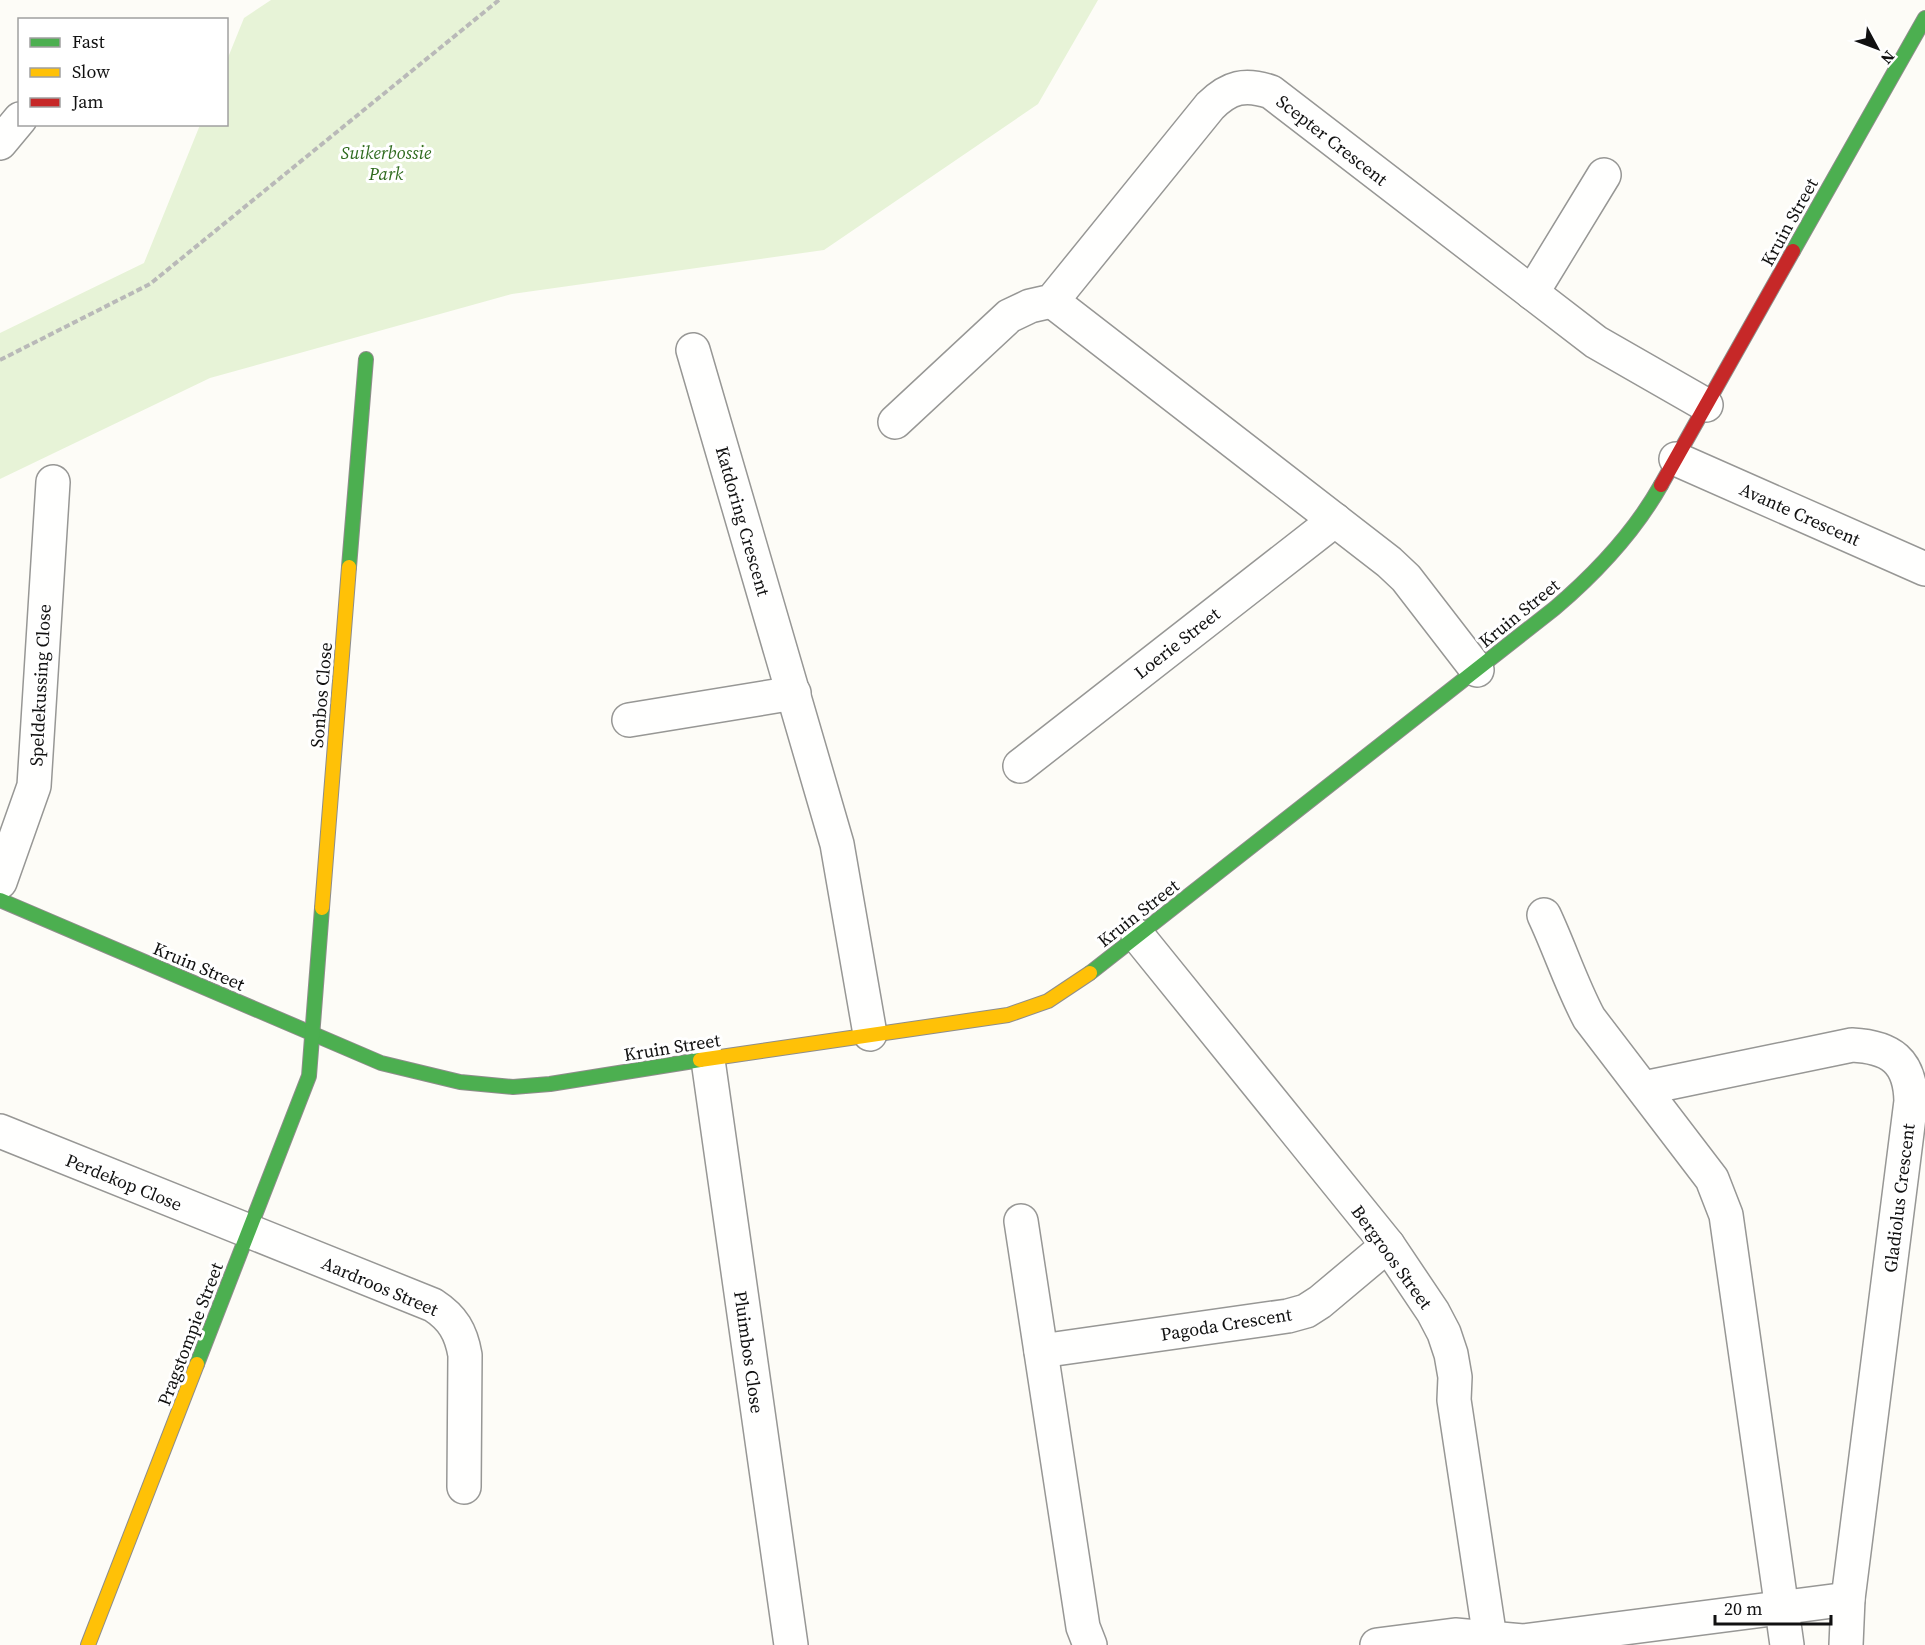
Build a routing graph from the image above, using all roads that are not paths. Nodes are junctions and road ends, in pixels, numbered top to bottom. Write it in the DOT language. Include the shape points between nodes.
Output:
graph roads {
  1 [pos="1925,19"];
  2 [pos="18,121"];
  3 [pos="0,143"];
  4 [pos="1604,175"];
  5 [pos="1532,293"];
  6 [pos="1052,301"];
  7 [pos="693,350"];
  8 [pos="366,359"];
  9 [pos="1706,405"];
  10 [pos="895,422"];
  11 [pos="1676,459"];
  12 [pos="53,482"];
  13 [pos="1335,520"];
  14 [pos="1925,569"];
  15 [pos="1477,670"];
  16 [pos="794,693"];
  17 [pos="629,720"];
  18 [pos="1020,766"];
  19 [pos="0,882"];
  20 [pos="0,900"];
  21 [pos="1544,915"];
  22 [pos="1138,936"];
  23 [pos="312,1034"];
  24 [pos="870,1034"];
  25 [pos="708,1060"];
  26 [pos="1644,1088"];
  27 [pos="0,1131"];
  28 [pos="1021,1221"];
  29 [pos="249,1232"];
  30 [pos="1388,1245"];
  31 [pos="1041,1352"];
  32 [pos="464,1487"];
  33 [pos="1848,1599"];
  34 [pos="1782,1608"];
  35 [pos="1491,1642"];
  36 [pos="88,1645"];
  37 [pos="791,1645"];
  38 [pos="1090,1645"];
  39 [pos="1377,1645"];
  40 [pos="1787,1645"];
  41 [pos="1846,1645"];
  1 -- 9 [label="street, Kruin Street"];
  2 -- 3 [label="street"];
  4 -- 5 [label="street"];
  5 -- 6 [label="street, Scepter Crescent" via="1271,92 1249,87 1221,95 1210,106"];
  5 -- 9 [label="street, Scepter Crescent" via="1596,342"];
  6 -- 10 [label="street" via="1009,316"];
  6 -- 13 [label="street"];
  7 -- 16 [label="street, Katdoring Crescent"];
  8 -- 23 [label="street, Sonbos Close"];
  9 -- 11 [label="street, Kruin Street"];
  11 -- 14 [label="street, Avante Crescent"];
  11 -- 15 [label="street, Kruin Street" via="1639,520 1599,567"];
  12 -- 19 [label="street, Speldekussing Close" via="34,786"];
  13 -- 15 [label="street" via="1406,578"];
  13 -- 18 [label="street, Loerie Street"];
  15 -- 22 [label="street, Kruin Street"];
  16 -- 17 [label="street"];
  16 -- 24 [label="street, Katdoring Crescent" via="837,844"];
  20 -- 23 [label="street, Kruin Street"];
  21 -- 26 [label="street" via="1588,1018"];
  22 -- 24 [label="street, Kruin Street" via="1048,1001 1008,1015"];
  22 -- 30 [label="street, Bergroos Street"];
  23 -- 25 [label="street, Kruin Street" via="381,1063 429,1077 510,1088"];
  23 -- 29 [label="street, Pragstompie Street" via="309,1076"];
  24 -- 25 [label="street, Kruin Street"];
  25 -- 37 [label="street, Pluimbos Close"];
  26 -- 33 [label="street, Gladiolus Crescent" via="1852,1045 1887,1052 1901,1064 1910,1082 1911,1101"];
  26 -- 34 [label="street" via="1712,1179 1726,1215"];
  27 -- 29 [label="street, Perdekop Close"];
  28 -- 31 [label="street"];
  29 -- 32 [label="street, Aardroos Street" via="447,1314 457,1327 465,1355"];
  29 -- 36 [label="street, Pragstompie Street"];
  30 -- 31 [label="street, Pagoda Crescent" via="1306,1311"];
  30 -- 35 [label="street, Bergroos Street" via="1433,1312 1451,1354 1454,1400"];
  31 -- 38 [label="street" via="1083,1627"];
  33 -- 34 [label="street"];
  33 -- 41 [label="street, Gladiolus Crescent"];
  34 -- 35 [label="street"];
  34 -- 40 [label="street"];
  35 -- 39 [label="street" via="1455,1635"];
}
